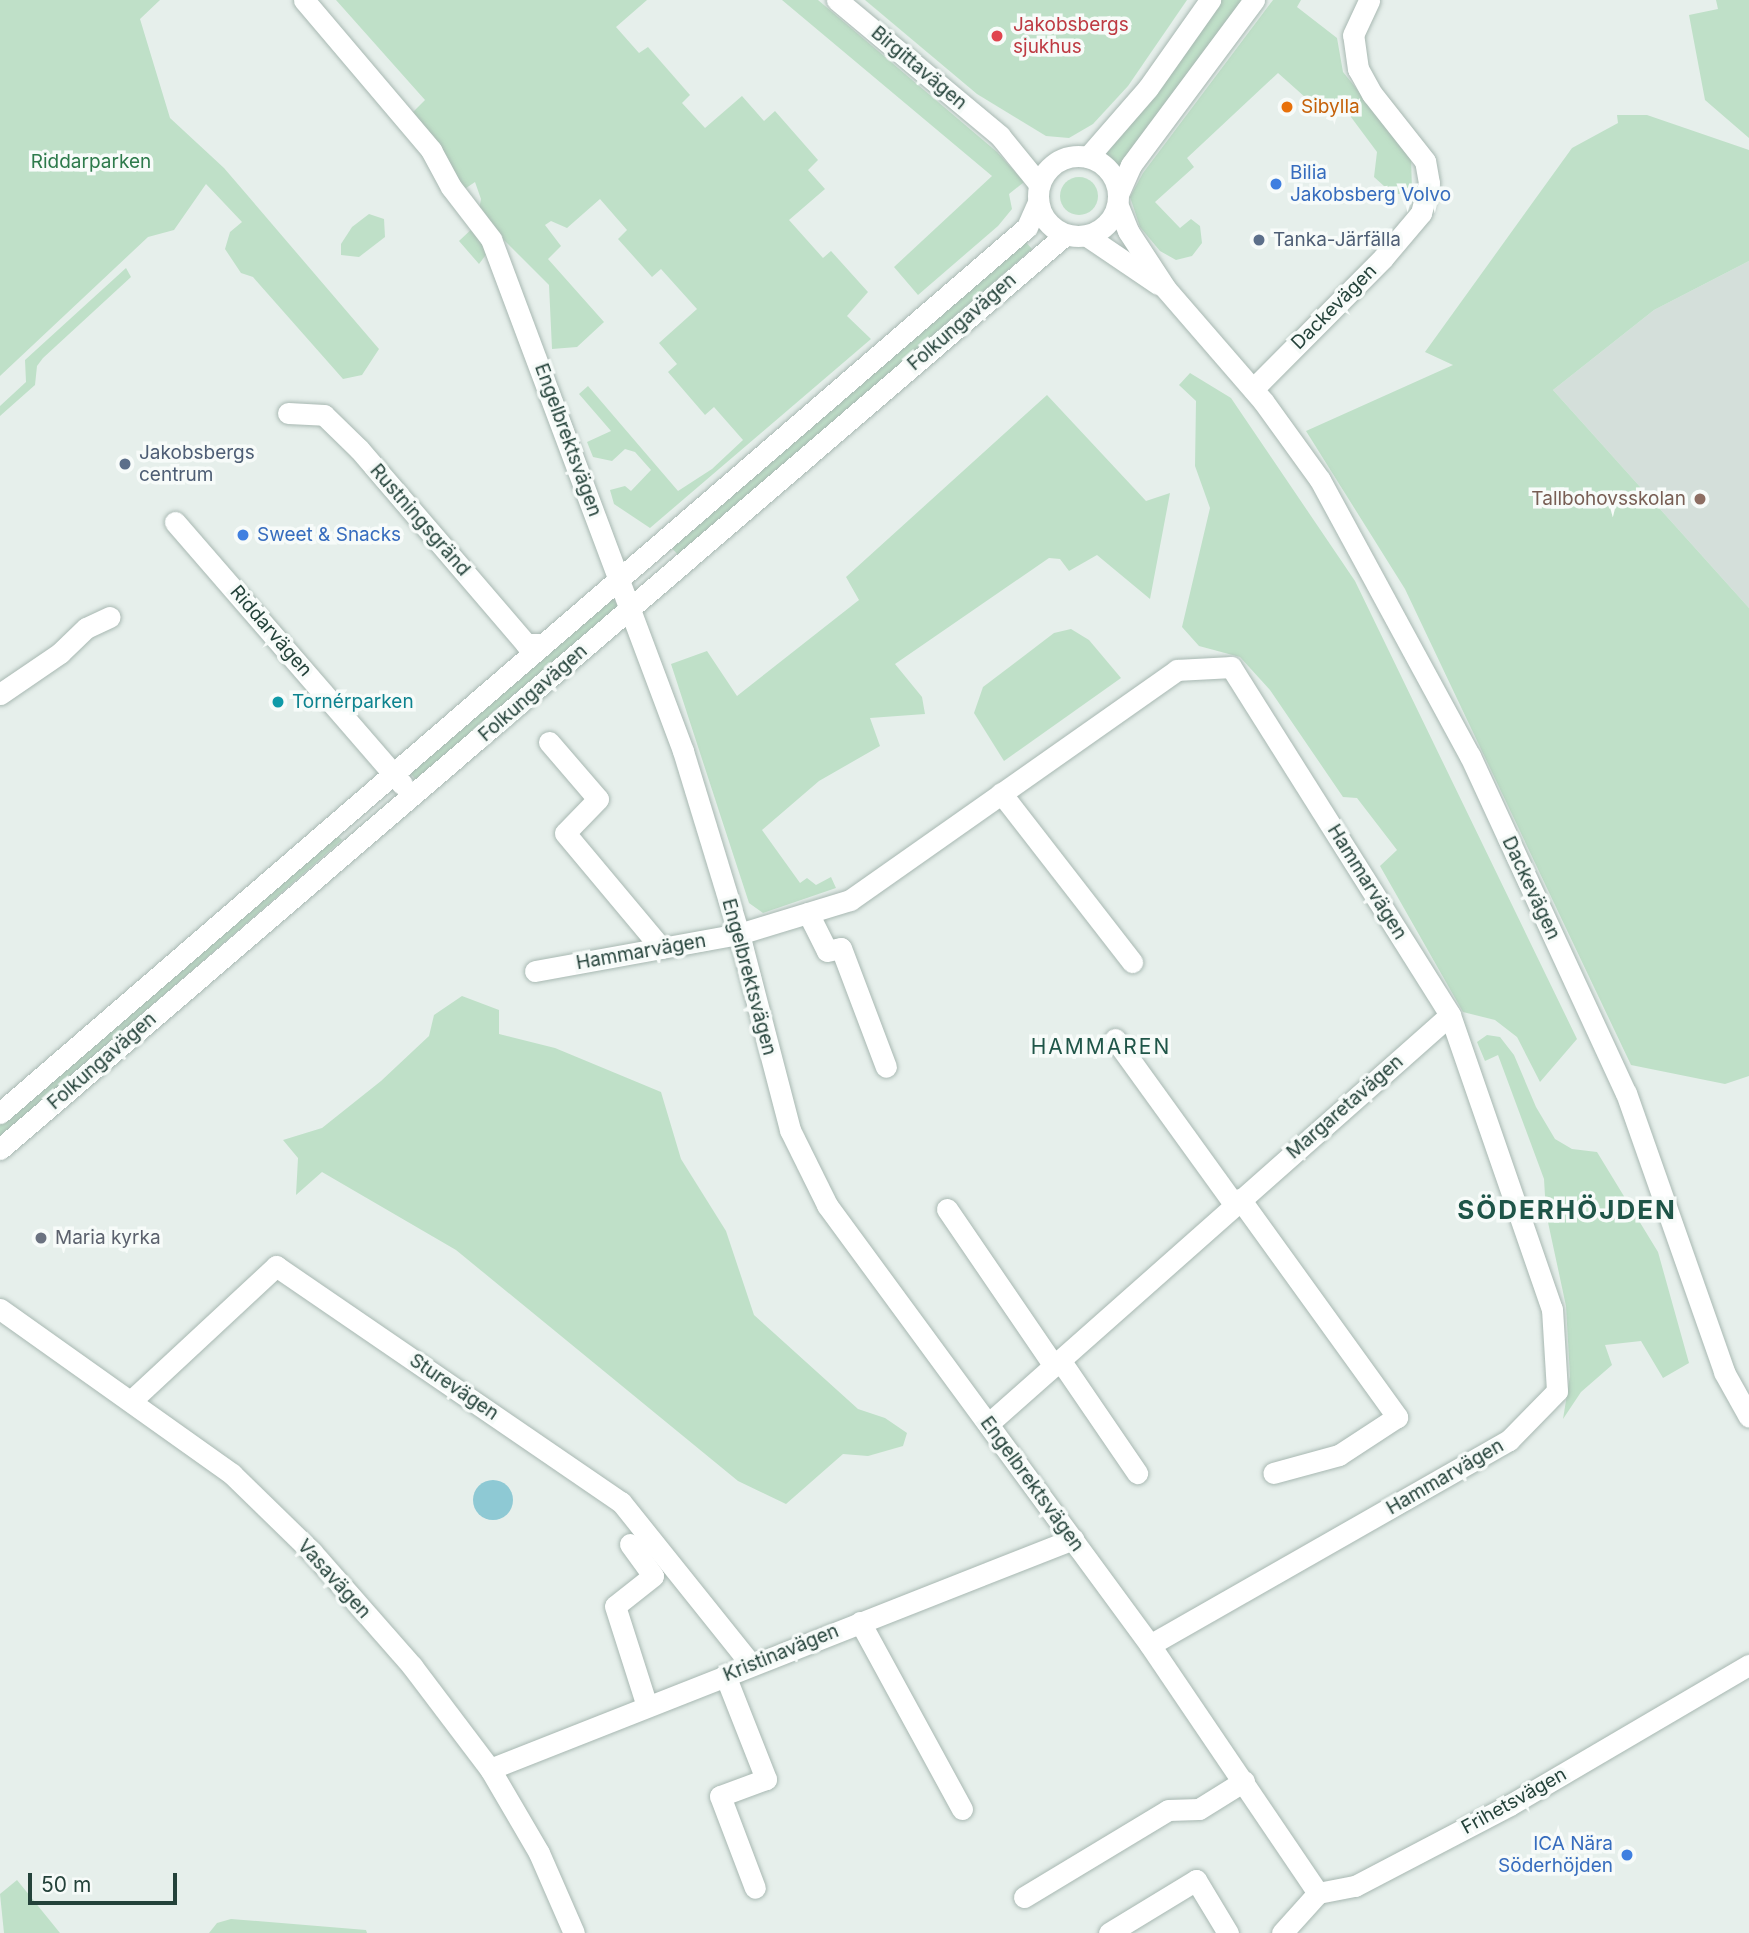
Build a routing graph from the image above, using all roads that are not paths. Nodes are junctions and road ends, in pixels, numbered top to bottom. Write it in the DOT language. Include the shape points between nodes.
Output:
graph roads {
  1 [pos="304,0"];
  2 [pos="837,0"];
  3 [pos="1210,0"];
  4 [pos="1254,0"];
  5 [pos="1369,0"];
  6 [pos="1000,136"];
  7 [pos="1088,157"];
  8 [pos="1054,163"];
  9 [pos="1039,193"];
  10 [pos="1118,199"];
  11 [pos="1065,235"];
  12 [pos="1087,236"];
  13 [pos="1166,289"];
  14 [pos="1253,389"];
  15 [pos="288,413"];
  16 [pos="174,522"];
  17 [pos="618,578"];
  18 [pos="630,609"];
  19 [pos="110,617"];
  20 [pos="541,644"];
  21 [pos="0,694"];
  22 [pos="548,742"];
  23 [pos="394,774"];
  24 [pos="1002,793"];
  25 [pos="413,796"];
  26 [pos="808,913"];
  27 [pos="739,934"];
  28 [pos="661,948"];
  29 [pos="1132,962"];
  30 [pos="535,971"];
  31 [pos="1451,1015"];
  32 [pos="1115,1039"];
  33 [pos="886,1067"];
  34 [pos="0,1113"];
  35 [pos="0,1149"];
  36 [pos="1237,1202"];
  37 [pos="947,1209"];
  38 [pos="0,1309"];
  39 [pos="1057,1363"];
  40 [pos="132,1400"];
  41 [pos="1749,1417"];
  42 [pos="988,1423"];
  43 [pos="1137,1473"];
  44 [pos="1273,1473"];
  45 [pos="1073,1539"];
  46 [pos="630,1544"];
  47 [pos="860,1622"];
  48 [pos="1150,1645"];
  49 [pos="751,1664"];
  50 [pos="1749,1665"];
  51 [pos="725,1675"];
  52 [pos="647,1706"];
  53 [pos="490,1769"];
  54 [pos="1244,1781"];
  55 [pos="962,1809"];
  56 [pos="755,1888"];
  57 [pos="1318,1893"];
  58 [pos="1024,1897"];
  59 [pos="574,1933"];
  60 [pos="1109,1933"];
  61 [pos="1228,1933"];
  62 [pos="1282,1933"];
  1 -- 17 [label="street, Engelbrektsvägen" via="431,150 451,187 486,230"];
  2 -- 6 [label="street, Birgittavägen"];
  3 -- 7 [label="street" via="1148,88"];
  4 -- 10 [label="street" via="1132,165"];
  5 -- 14 [label="street, Dackevägen" via="1353,35 1358,69 1425,161 1429,183 1422,213"];
  6 -- 8 [label="street, Birgittavägen"];
  6 -- 9 [label="street, Birgittavägen"];
  7 -- 8 [label="street" via="1071,156"];
  7 -- 10 [label="street" via="1109,170"];
  8 -- 9 [label="street"];
  9 -- 11 [label="street" via="1047,223"];
  9 -- 17 [label="street, Folkungavägen" via="1027,227"];
  10 -- 12 [label="street" via="1106,225"];
  10 -- 13 [label="street, Dackevägen" via="1128,231"];
  11 -- 12 [label="street"];
  11 -- 18 [label="street, Folkungavägen"];
  12 -- 13 [label="street, Dackevägen"];
  13 -- 14 [label="street, Dackevägen"];
  14 -- 41 [label="street, Dackevägen" via="1320,480 1471,756 1626,1093 1724,1372"];
  15 -- 20 [label="street, Rustningsgränd" via="324,415 359,449 526,644"];
  16 -- 23 [label="street, Riddarvägen"];
  17 -- 18 [label="street, Engelbrektsvägen"];
  17 -- 20 [label="street, Folkungavägen"];
  18 -- 25 [label="street, Folkungavägen"];
  18 -- 27 [label="street, Engelbrektsvägen" via="683,751"];
  19 -- 21 [label="street" via="86,628 60,653"];
  20 -- 23 [label="street, Folkungavägen"];
  22 -- 28 [label="street" via="598,799 565,834"];
  23 -- 25 [label="street, Riddarvägen"];
  23 -- 34 [label="street, Folkungavägen"];
  24 -- 26 [label="street, Hammarvägen" via="850,900"];
  24 -- 29 [label="street"];
  24 -- 31 [label="street, Hammarvägen" via="1177,670 1231,667"];
  25 -- 35 [label="street, Folkungavägen"];
  26 -- 27 [label="street, Hammarvägen"];
  26 -- 33 [label="street" via="827,951 841,948"];
  27 -- 28 [label="street, Hammarvägen"];
  27 -- 42 [label="street, Engelbrektsvägen" via="790,1130 827,1205"];
  28 -- 30 [label="street, Hammarvägen"];
  31 -- 36 [label="street, Margaretavägen"];
  31 -- 48 [label="street, Hammarvägen" via="1552,1309 1557,1391 1509,1440"];
  32 -- 36 [label="street"];
  36 -- 39 [label="street, Margaretavägen"];
  36 -- 44 [label="street" via="1397,1417 1339,1455"];
  37 -- 39 [label="street"];
  38 -- 40 [label="street, Vasavägen"];
  39 -- 42 [label="street, Margaretavägen"];
  39 -- 43 [label="street"];
  40 -- 49 [label="street, Sturevägen" via="276,1266 621,1502"];
  40 -- 53 [label="street, Vasavägen" via="232,1474 312,1552 412,1666"];
  42 -- 45 [label="street, Engelbrektsvägen"];
  45 -- 47 [label="street, Kristinavägen"];
  45 -- 48 [label="street, Engelbrektsvägen"];
  46 -- 52 [label="street" via="653,1576 615,1606"];
  47 -- 49 [label="street, Kristinavägen"];
  47 -- 55 [label="street"];
  48 -- 54 [label="street, Engelbrektsvägen"];
  49 -- 51 [label="street, Kristinavägen"];
  50 -- 57 [label="street, Frihetsvägen" via="1450,1836 1355,1886"];
  51 -- 52 [label="street, Kristinavägen"];
  51 -- 56 [label="street" via="766,1779 720,1796"];
  52 -- 53 [label="street, Kristinavägen"];
  53 -- 59 [label="street, Vasavägen" via="539,1853"];
  54 -- 57 [label="street, Engelbrektsvägen"];
  54 -- 58 [label="street" via="1199,1809 1168,1810"];
  57 -- 62 [label="street"];
  60 -- 61 [label="street" via="1196,1880"];
}
